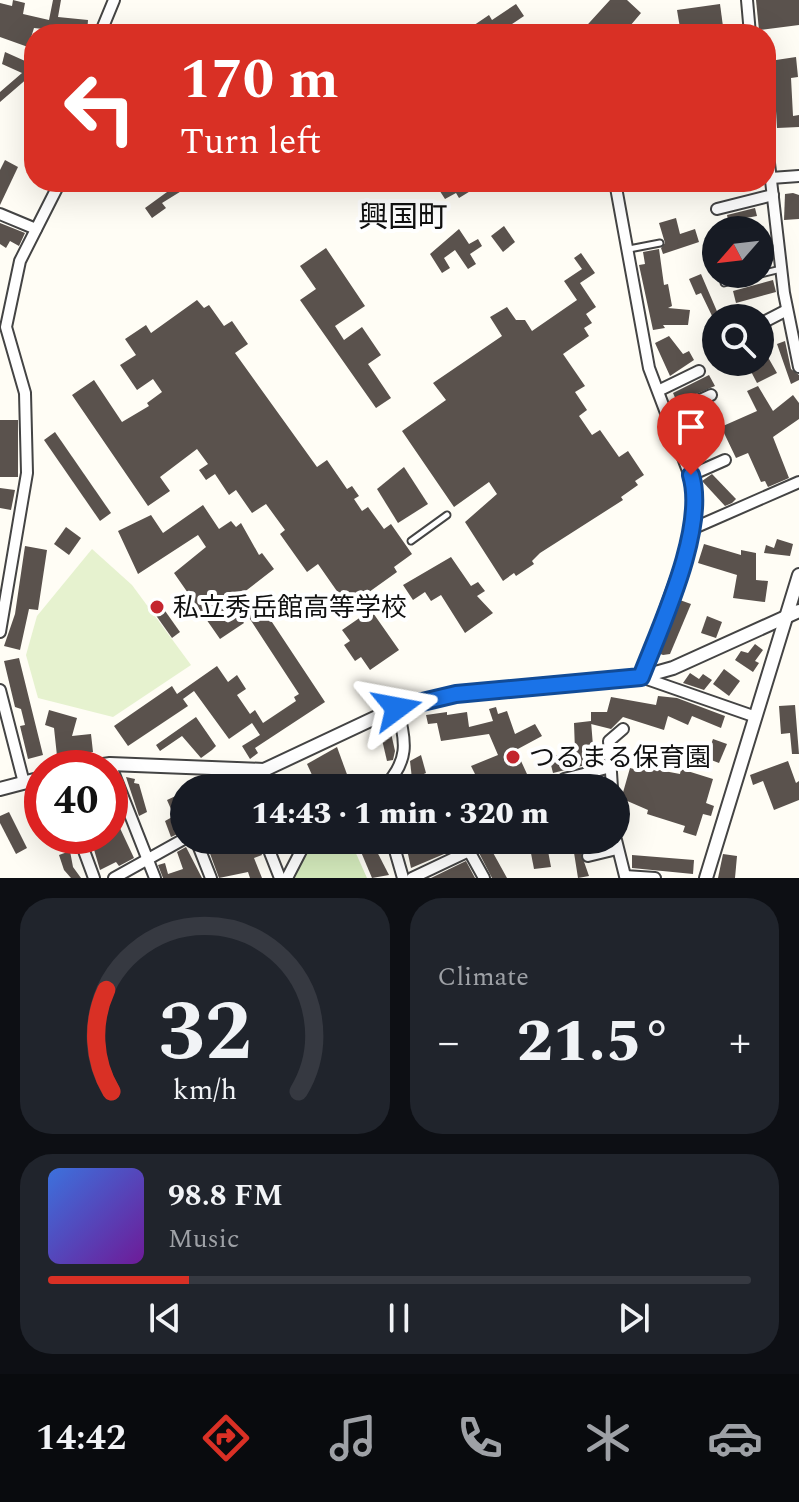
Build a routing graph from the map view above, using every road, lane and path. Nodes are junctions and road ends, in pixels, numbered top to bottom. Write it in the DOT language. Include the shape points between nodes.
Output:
graph roads {
  1 [pos="114,0"];
  2 [pos="747,0"];
  3 [pos="104,24"];
  4 [pos="749,24"];
  5 [pos="799,176"];
  6 [pos="776,178"];
  7 [pos="55,192"];
  8 [pos="617,192"];
  9 [pos="773,192"];
  10 [pos="773,195"];
  11 [pos="717,209"];
  12 [pos="0,214"];
  13 [pos="36,229"];
  14 [pos="660,243"];
  15 [pos="629,249"];
  16 [pos="781,269"];
  17 [pos="774,271"];
  18 [pos="787,310"];
  19 [pos="774,317"];
  20 [pos="799,367"];
  21 [pos="699,371"];
  22 [pos="660,390"];
  23 [pos="711,395"];
  24 [pos="669,414"];
  25 [pos="725,460"];
  26 [pos="691,475"];
  27 [pos="799,482"];
  28 [pos="447,515"];
  29 [pos="694,528"];
  30 [pos="411,541"];
  31 [pos="799,575"];
  32 [pos="793,614"];
  33 [pos="0,632"];
  34 [pos="641,677"];
  35 [pos="0,690"];
  36 [pos="397,708"];
  37 [pos="756,717"];
  38 [pos="623,729"];
  39 [pos="128,765"];
  40 [pos="611,767"];
  41 [pos="264,770"];
  42 [pos="262,774"];
  43 [pos="397,774"];
  44 [pos="584,774"];
  45 [pos="611,774"];
  46 [pos="24,783"];
  47 [pos="0,789"];
  48 [pos="128,808"];
  49 [pos="170,846"];
  50 [pos="85,854"];
  51 [pos="202,854"];
  52 [pos="271,854"];
  53 [pos="299,854"];
  54 [pos="396,854"];
  55 [pos="593,854"];
  56 [pos="618,854"];
  57 [pos="148,856"];
  58 [pos="588,856"];
  59 [pos="623,877"];
  60 [pos="94,878"];
  61 [pos="114,878"];
  62 [pos="155,878"];
  63 [pos="211,878"];
  64 [pos="280,878"];
  65 [pos="287,878"];
  66 [pos="403,878"];
  67 [pos="412,878"];
  68 [pos="484,878"];
  69 [pos="655,878"];
  70 [pos="706,878"];
  1 -- 3 [label="street"];
  2 -- 4 [label="street"];
  5 -- 6 [label="street"];
  7 -- 13 [label="street"];
  8 -- 15 [label="street"];
  9 -- 10 [label="street"];
  10 -- 11 [label="street"];
  10 -- 16 [label="street"];
  12 -- 13 [label="street"];
  13 -- 33 [label="street" via="20,261 6,327 25,393 27,473"];
  14 -- 15 [label="lane"];
  15 -- 22 [label="street" via="649,368"];
  16 -- 17 [label="lane"];
  16 -- 18 [label="street"];
  18 -- 19 [label="street"];
  18 -- 20 [label="street"];
  21 -- 22 [label="street"];
  22 -- 24 [label="street"];
  23 -- 24 [label="street"];
  24 -- 26 [label="street"];
  25 -- 26 [label="street"];
  26 -- 29 [label="street" via="696,492"];
  27 -- 29 [label="street"];
  28 -- 30 [label="lane"];
  29 -- 34 [label="street"];
  31 -- 32 [label="street"];
  32 -- 34 [label="street"];
  32 -- 37 [label="street"];
  34 -- 36 [label="street" via="456,694"];
  34 -- 37 [label="street"];
  35 -- 46 [label="street"];
  36 -- 41 [label="street"];
  36 -- 43 [label="street" via="403,761"];
  37 -- 70 [label="street"];
  38 -- 40 [label="street" via="609,741"];
  39 -- 41 [label="street"];
  40 -- 44 [label="street"];
  40 -- 45 [label="street"];
  41 -- 42 [label="street"];
  46 -- 47 [label="street"];
  48 -- 57 [label="street"];
  49 -- 57 [label="street"];
  50 -- 60 [label="street"];
  51 -- 63 [label="street"];
  52 -- 64 [label="street"];
  53 -- 65 [label="street"];
  54 -- 66 [label="street"];
  55 -- 58 [label="street"];
  56 -- 59 [label="street"];
  57 -- 61 [label="street"];
  57 -- 62 [label="street"];
  59 -- 69 [label="street"];
  67 -- 68 [label="street" via="469,851"];
}
